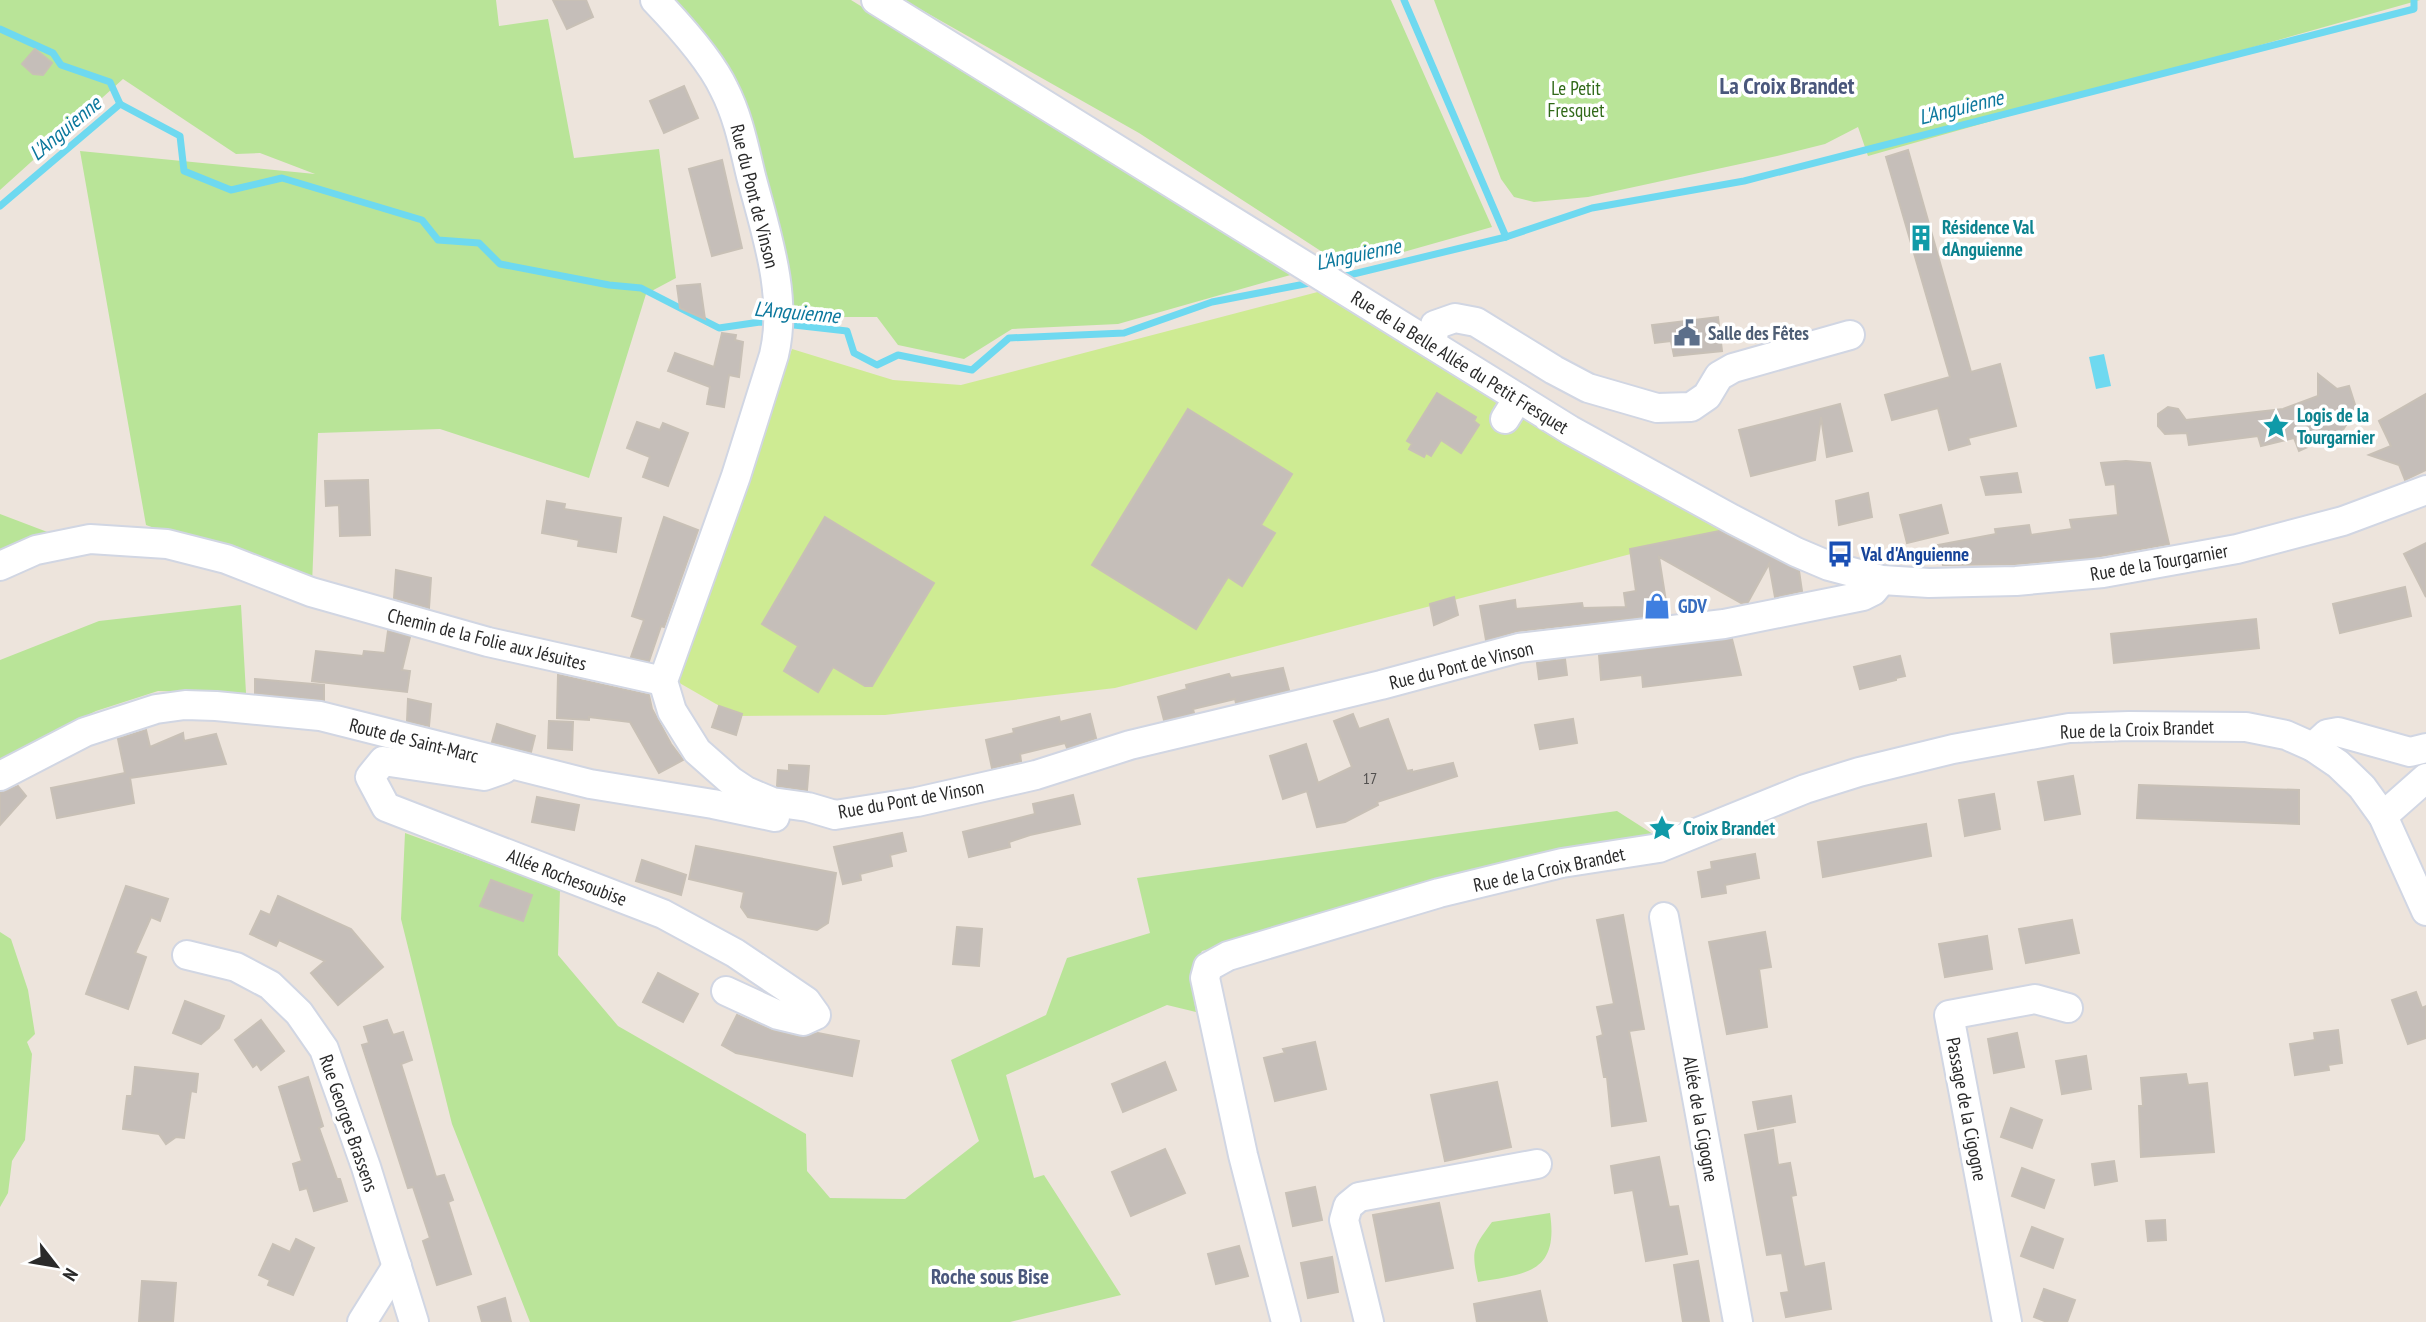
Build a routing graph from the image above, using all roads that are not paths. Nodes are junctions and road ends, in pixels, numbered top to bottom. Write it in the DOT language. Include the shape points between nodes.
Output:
graph roads {
  1 [pos="655,0"];
  2 [pos="876,0"];
  3 [pos="1850,335"];
  4 [pos="1432,344"];
  5 [pos="1578,462"];
  6 [pos="1635,465"];
  7 [pos="2426,490"];
  8 [pos="0,566"];
  9 [pos="1882,580"];
  10 [pos="663,681"];
  11 [pos="2312,747"];
  12 [pos="2426,748"];
  13 [pos="516,765"];
  14 [pos="0,776"];
  15 [pos="2426,778"];
  16 [pos="835,815"];
  17 [pos="2383,816"];
  18 [pos="2426,911"];
  19 [pos="1664,917"];
  20 [pos="187,955"];
  21 [pos="726,991"];
  22 [pos="2068,1008"];
  23 [pos="1537,1164"];
  24 [pos="397,1266"];
  25 [pos="362,1322"];
  26 [pos="414,1322"];
  27 [pos="1286,1322"];
  28 [pos="1368,1322"];
  29 [pos="1738,1322"];
  30 [pos="2007,1322"];
  1 -- 10 [label="street, Rue du Pont de Vinson" via="683,30 724,88 735,114 771,250 779,324 736,476"];
  2 -- 4 [label="street, Rue de la Belle Allée du Petit Fresquet"];
  3 -- 4 [label="street" via="1732,368 1720,376 1707,396 1678,409 1643,405 1588,388 1476,322 1455,318 1435,325"];
  4 -- 6 [label="street, Rue de la Belle Allée du Petit Fresquet" via="1512,409 1570,430"];
  5 -- 6 [label="street" via="1582,456 1626,481"];
  6 -- 9 [label="street, Rue de la Belle Allée du Petit Fresquet" via="1796,552"];
  7 -- 9 [label="street, Rue de la Tourgarnier" via="2343,521 2237,549 2103,573 2015,581"];
  8 -- 10 [label="street, Chemin de la Folie aux Jésuites" via="36,550 90,538 167,544 226,559 311,592 488,642"];
  9 -- 16 [label="street, Rue du Pont de Vinson" via="1863,596 1724,624 1519,648 1130,746 1036,775"];
  10 -- 16 [label="street, Rue du Pont de Vinson" via="672,711 697,751 731,781 772,802"];
  11 -- 12 [label="street" via="2327,734 2338,732 2410,752"];
  11 -- 17 [label="street, Rue de la Croix Brandet" via="2362,786"];
  11 -- 27 [label="street, Rue de la Croix Brandet" via="2286,735 2246,727 2129,726 2069,729 1953,749 1805,789 1659,848 1562,863 1439,893 1228,956 1208,967 1205,978 1243,1154"];
  13 -- 14 [label="street, Route de Saint-Marc" via="320,716 185,705 156,709 85,732"];
  13 -- 16 [label="street, Route de Saint-Marc" via="590,784 807,825"];
  13 -- 21 [label="street, Allée Rochesoubise" via="484,776 383,761 370,777 386,807 663,914 735,953 806,1001 816,1015 803,1021 778,1015"];
  15 -- 17 [label="street"];
  17 -- 18 [label="street, Rue de la Croix Brandet"];
  19 -- 29 [label="street, Allée de la Cigogne"];
  20 -- 24 [label="street, Rue Georges Brassens" via="236,967 270,985 299,1013 324,1049"];
  22 -- 30 [label="street, Passage de la Cigogne" via="2035,999 1949,1015"];
  23 -- 28 [label="street" via="1359,1197 1348,1206 1344,1220"];
  24 -- 25 [label="street"];
  24 -- 26 [label="street, Rue Georges Brassens"];
}
